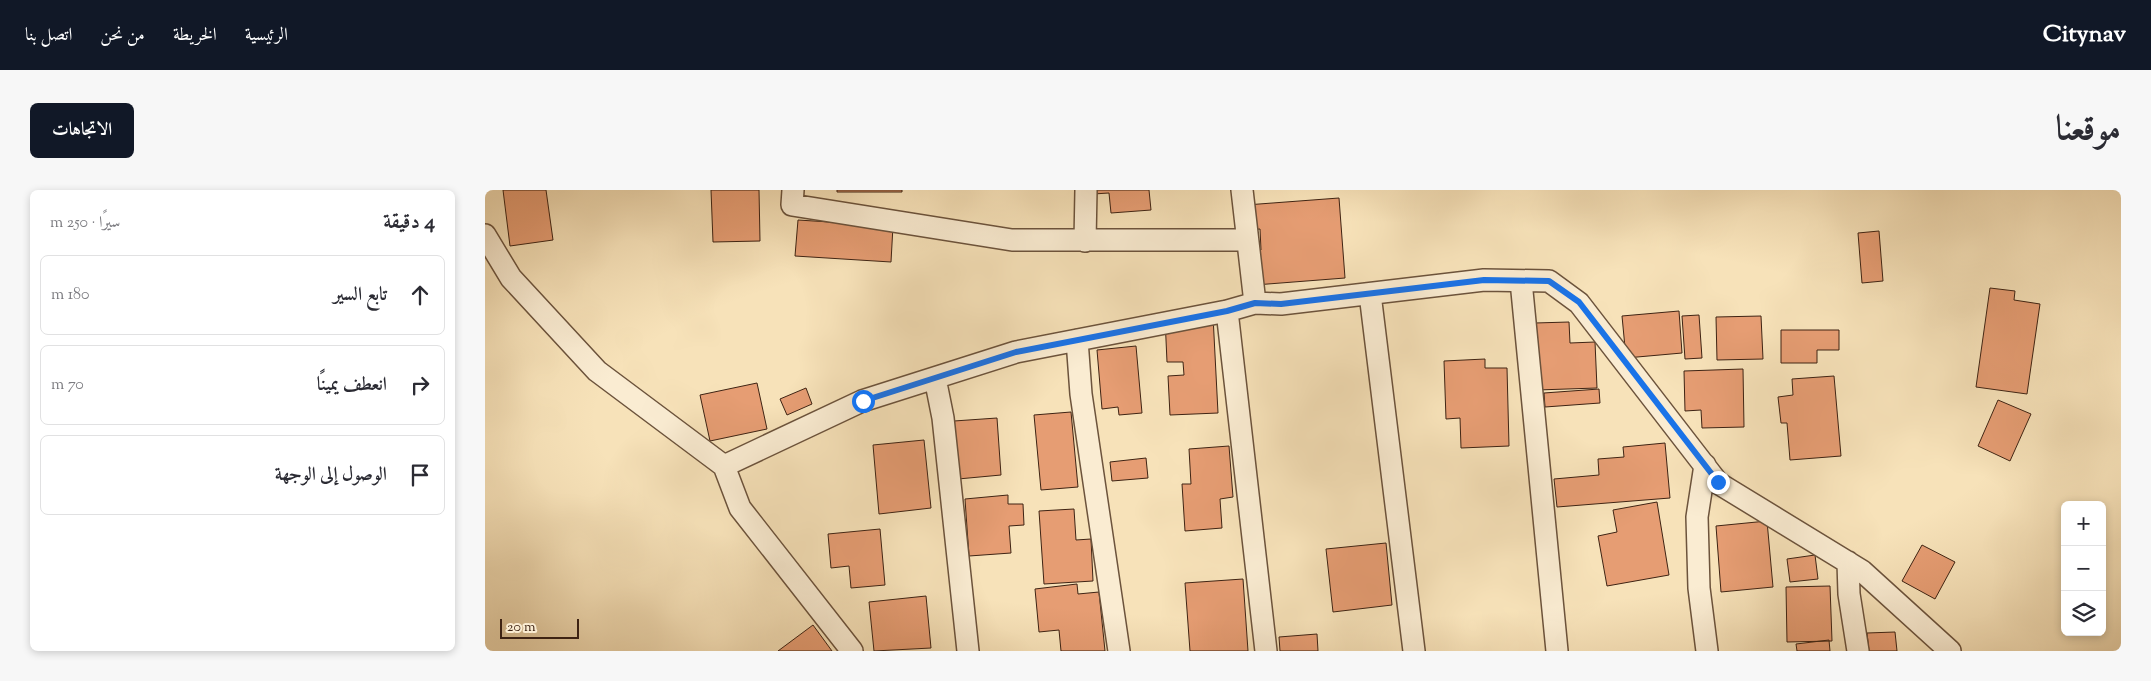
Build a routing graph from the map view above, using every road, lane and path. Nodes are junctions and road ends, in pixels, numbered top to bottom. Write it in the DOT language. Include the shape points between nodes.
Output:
graph roads {
  1 [pos="793,190"];
  2 [pos="1086,190"];
  3 [pos="1242,190"];
  4 [pos="485,235"];
  5 [pos="1247,240"];
  6 [pos="1085,241"];
  7 [pos="1521,281"];
  8 [pos="1370,294"];
  9 [pos="1255,303"];
  10 [pos="1227,311"];
  11 [pos="1077,340"];
  12 [pos="935,378"];
  13 [pos="1705,465"];
  14 [pos="724,466"];
  15 [pos="1848,562"];
  16 [pos="852,651"];
  17 [pos="968,651"];
  18 [pos="1119,651"];
  19 [pos="1266,651"];
  20 [pos="1413,651"];
  21 [pos="1557,651"];
  22 [pos="1707,651"];
  23 [pos="1858,651"];
  24 [pos="1950,651"];
  1 -- 6 [label="street" via="793,205 1012,240"];
  2 -- 6 [label="street"];
  3 -- 5 [label="street"];
  4 -- 14 [label="street" via="511,278 597,371"];
  5 -- 6 [label="street"];
  5 -- 9 [label="street"];
  7 -- 8 [label="street" via="1484,280"];
  7 -- 13 [label="street" via="1549,281 1579,302"];
  7 -- 21 [label="street"];
  8 -- 9 [label="street" via="1281,304"];
  8 -- 20 [label="street"];
  9 -- 10 [label="street"];
  10 -- 11 [label="street"];
  10 -- 19 [label="street"];
  11 -- 12 [label="street" via="1016,352"];
  11 -- 18 [label="street" via="1081,394"];
  12 -- 14 [label="street" via="863,401"];
  12 -- 17 [label="street" via="943,418"];
  13 -- 15 [label="street" via="1718,482"];
  13 -- 22 [label="street" via="1697,517 1699,588"];
  14 -- 16 [label="street" via="740,508"];
  15 -- 23 [label="street" via="1849,594"];
  15 -- 24 [label="street"];
}
